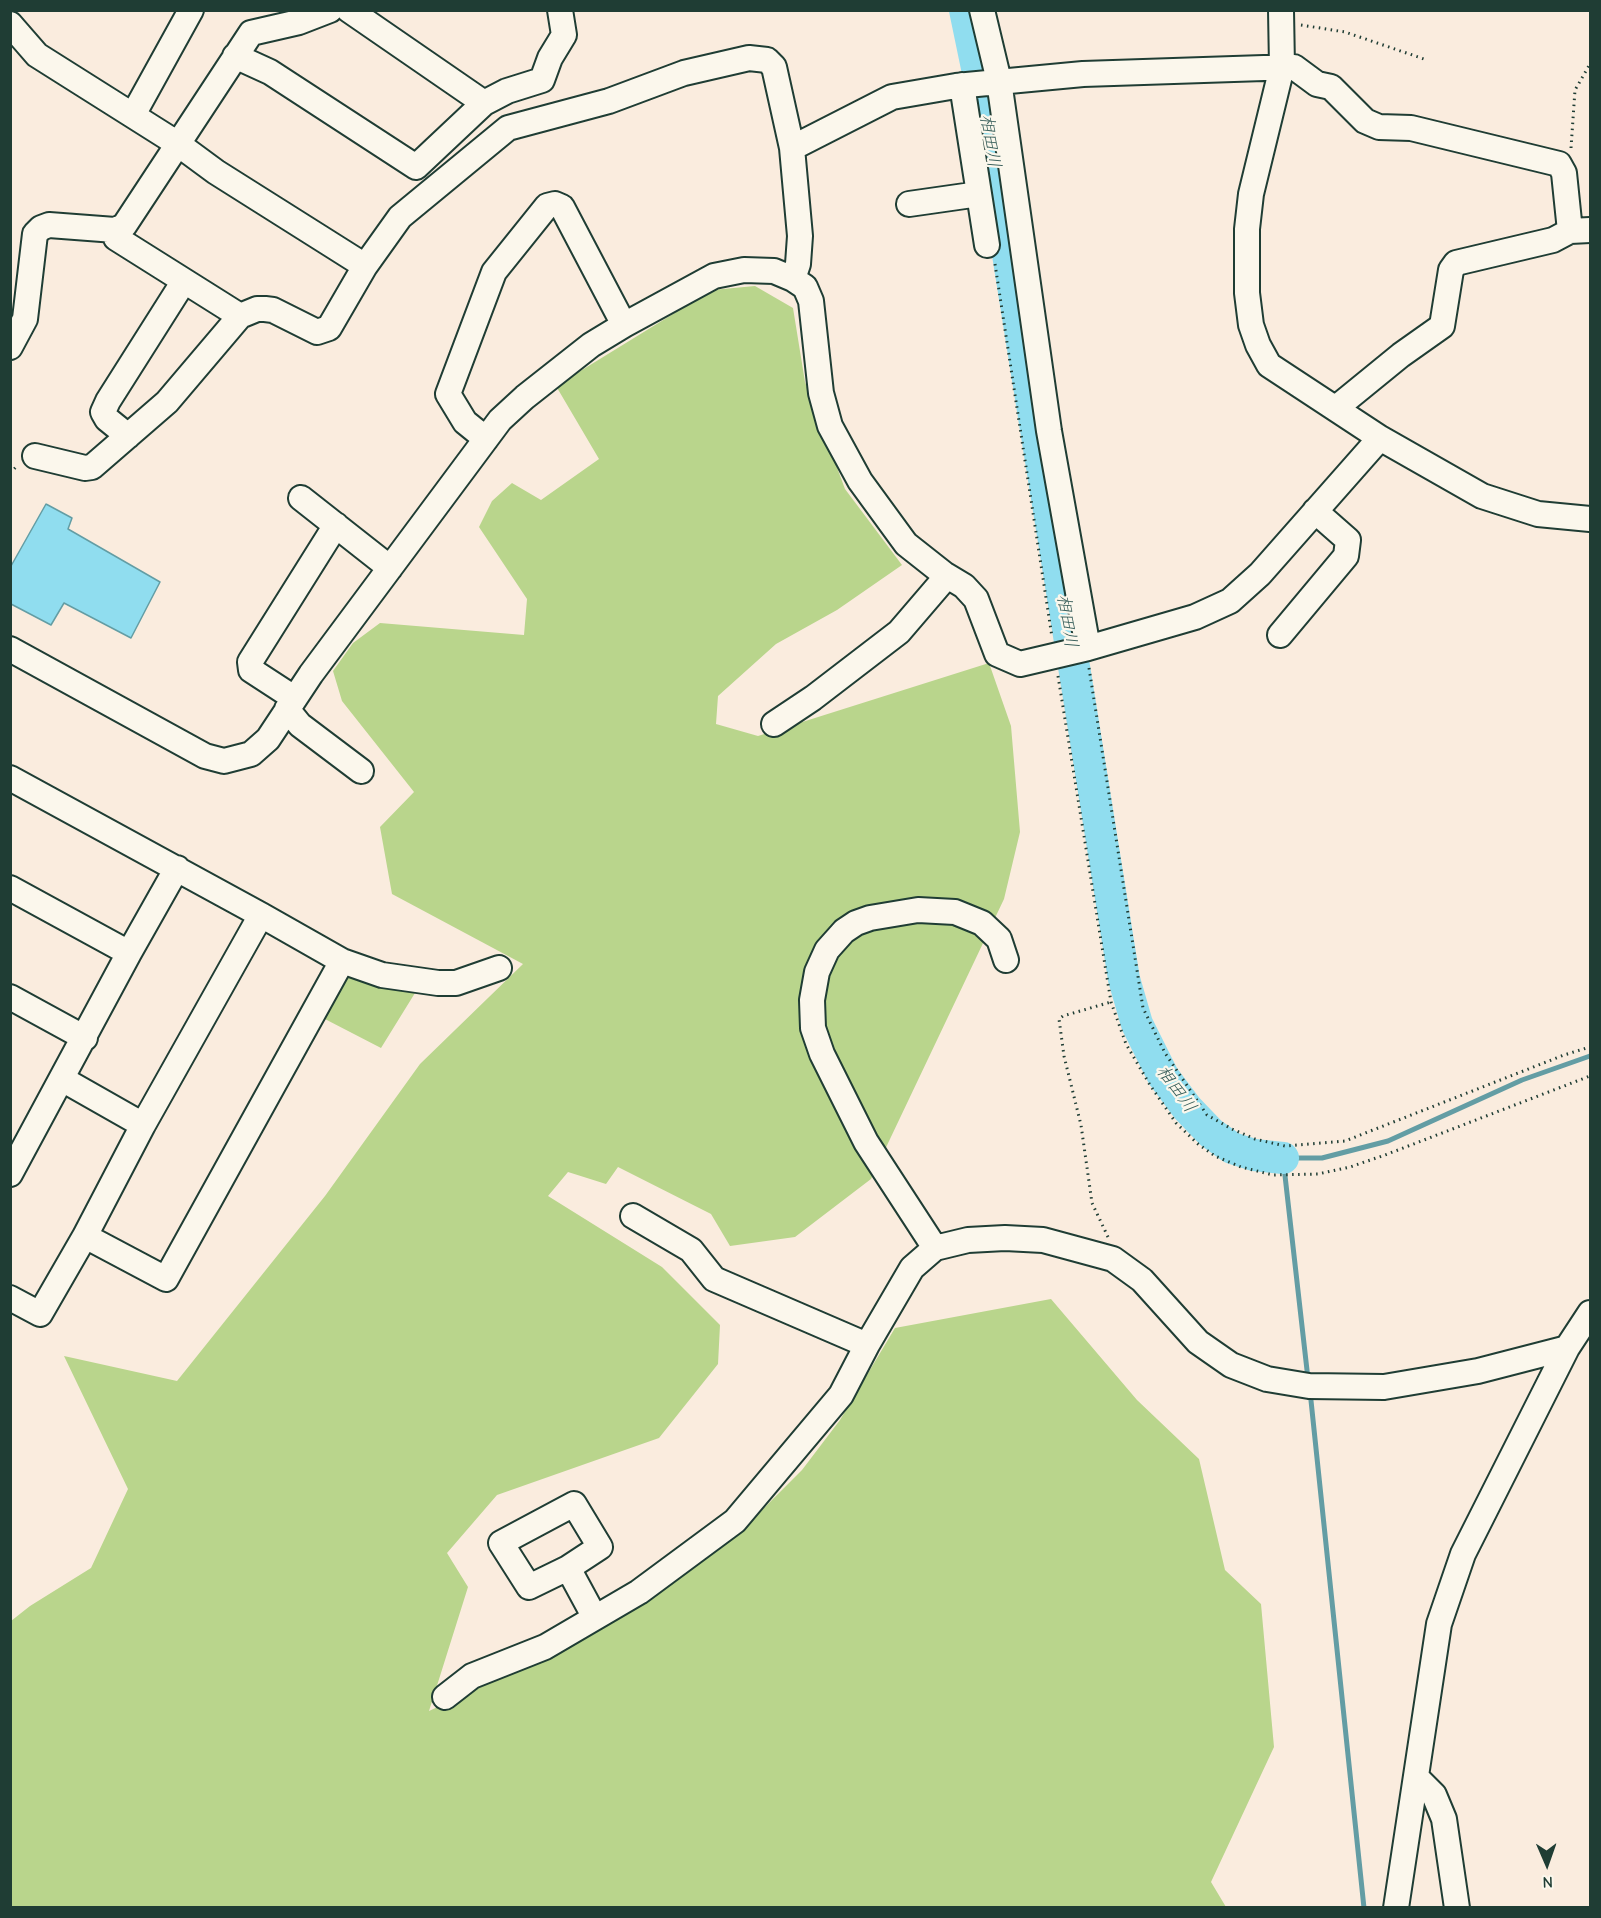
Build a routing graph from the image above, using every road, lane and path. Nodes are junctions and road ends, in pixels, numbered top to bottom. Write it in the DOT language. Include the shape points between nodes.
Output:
graph roads {
  1 [pos="191,10"];
  2 [pos="330,10"];
  3 [pos="349,10"];
  4 [pos="560,10"];
  5 [pos="982,10"];
  6 [pos="1281,18"];
  7 [pos="10,24"];
  8 [pos="235,56"];
  9 [pos="1427,60"];
  10 [pos="1590,64"];
  11 [pos="1282,67"];
  12 [pos="981,83"];
  13 [pos="484,104"];
  14 [pos="133,115"];
  15 [pos="178,144"];
  16 [pos="792,148"];
  17 [pos="1563,173"];
  18 [pos="979,194"];
  19 [pos="909,204"];
  20 [pos="115,231"];
  21 [pos="1580,231"];
  22 [pos="987,245"];
  23 [pos="365,266"];
  24 [pos="21,269"];
  25 [pos="793,279"];
  26 [pos="183,281"];
  27 [pos="240,316"];
  28 [pos="624,325"];
  29 [pos="10,347"];
  30 [pos="1335,408"];
  31 [pos="128,436"];
  32 [pos="1380,438"];
  33 [pos="486,439"];
  34 [pos="35,456"];
  35 [pos="301,498"];
  36 [pos="1315,511"];
  37 [pos="1590,519"];
  38 [pos="336,525"];
  39 [pos="390,568"];
  40 [pos="947,576"];
  41 [pos="1280,635"];
  42 [pos="10,649"];
  43 [pos="1084,649"];
  44 [pos="1055,656"];
  45 [pos="288,708"];
  46 [pos="774,724"];
  47 [pos="361,771"];
  48 [pos="10,778"];
  49 [pos="177,868"];
  50 [pos="10,888"];
  51 [pos="261,915"];
  52 [pos="129,953"];
  53 [pos="1006,960"];
  54 [pos="342,961"];
  55 [pos="499,969"];
  56 [pos="10,997"];
  57 [pos="1111,1002"];
  58 [pos="85,1038"];
  59 [pos="1590,1047"];
  60 [pos="1590,1076"];
  61 [pos="62,1079"];
  62 [pos="143,1125"];
  63 [pos="10,1174"];
  64 [pos="633,1216"];
  65 [pos="85,1236"];
  66 [pos="935,1248"];
  67 [pos="1109,1258"];
  68 [pos="10,1298"];
  69 [pos="1590,1319"];
  70 [pos="867,1345"];
  71 [pos="1567,1348"];
  72 [pos="568,1568"];
  73 [pos="594,1617"];
  74 [pos="445,1697"];
  75 [pos="1417,1778"];
  76 [pos="1396,1908"];
  77 [pos="1457,1908"];
  1 -- 14 [label="street"];
  2 -- 8 [label="street" via="251,33"];
  3 -- 13 [label="street"];
  4 -- 13 [label="street" via="564,35 542,80 507,91"];
  5 -- 12 [label="street"];
  6 -- 9 [label="path" via="1345,32"];
  6 -- 11 [label="street"];
  7 -- 14 [label="street" via="37,55"];
  8 -- 13 [label="street" via="270,72 416,168"];
  8 -- 15 [label="street"];
  10 -- 17 [label="path" via="1575,90 1571,147"];
  11 -- 12 [label="street" via="1083,74"];
  11 -- 17 [label="street" via="1294,67 1317,84 1331,87 1365,121 1379,127 1411,128 1559,164"];
  11 -- 30 [label="street" via="1251,194 1246,258 1251,325 1269,365"];
  12 -- 16 [label="street" via="892,97"];
  12 -- 18 [label="street"];
  12 -- 43 [label="street" via="1049,431"];
  14 -- 15 [label="street"];
  15 -- 20 [label="street" via="124,226"];
  15 -- 23 [label="street"];
  16 -- 23 [label="street" via="774,67 767,60 749,58 684,73 609,101 508,128 400,217"];
  16 -- 25 [label="street" via="800,236"];
  17 -- 21 [label="street"];
  18 -- 19 [label="street"];
  18 -- 22 [label="street"];
  20 -- 24 [label="street" via="49,225 41,228"];
  20 -- 26 [label="street" via="116,238"];
  21 -- 30 [label="street" via="1456,263 1451,270 1442,326"];
  22 -- 44 [label="path" via="995,263"];
  23 -- 27 [label="street" via="329,328 317,332 273,310 257,309"];
  24 -- 29 [label="street" via="25,319"];
  25 -- 28 [label="street" via="774,271 744,270 714,276"];
  25 -- 40 [label="street" via="805,287 811,301 821,393 830,426 860,481 906,544"];
  26 -- 27 [label="street"];
  26 -- 31 [label="street" via="104,412 106,419"];
  27 -- 31 [label="street" via="167,402"];
  28 -- 33 [label="street" via="591,345 525,397"];
  28 -- 33 [label="street" via="562,207 547,206 494,272 448,394 465,422"];
  30 -- 32 [label="street"];
  31 -- 34 [label="street" via="92,467"];
  32 -- 36 [label="street"];
  32 -- 37 [label="street" via="1482,496 1538,514"];
  33 -- 39 [label="street"];
  35 -- 38 [label="street"];
  36 -- 41 [label="street" via="1348,540 1346,556"];
  36 -- 43 [label="street" via="1260,574 1230,601 1195,617"];
  38 -- 39 [label="street"];
  38 -- 45 [label="street" via="250,662 251,670"];
  39 -- 45 [label="street"];
  40 -- 44 [label="street" via="976,599 997,654 1020,664"];
  40 -- 46 [label="street" via="899,632"];
  42 -- 45 [label="street" via="205,756 224,761 251,754 268,739"];
  43 -- 44 [label="street"];
  43 -- 59 [label="path" via="1143,1008 1166,1053 1207,1115 1255,1139 1285,1146 1345,1141"];
  44 -- 57 [label="path"];
  45 -- 47 [label="street" via="300,725"];
  48 -- 49 [label="street"];
  49 -- 51 [label="street"];
  49 -- 52 [label="street"];
  50 -- 52 [label="street"];
  51 -- 54 [label="street"];
  51 -- 62 [label="street"];
  52 -- 58 [label="street"];
  53 -- 66 [label="street" via="999,939 981,923 956,912 918,910 856,923 827,950 817,972 813,1028 822,1054 866,1142"];
  54 -- 55 [label="street" via="382,975 438,983 456,983"];
  54 -- 65 [label="street" via="166,1279"];
  56 -- 58 [label="street"];
  57 -- 60 [label="path" via="1126,1044 1176,1123 1215,1156 1273,1176 1318,1174 1350,1167"];
  57 -- 67 [label="path" via="1059,1019 1092,1203 1109,1238"];
  58 -- 61 [label="street"];
  61 -- 62 [label="street"];
  61 -- 63 [label="street"];
  62 -- 65 [label="street"];
  64 -- 70 [label="street" via="692,1250 714,1279"];
  65 -- 68 [label="street" via="40,1314"];
  66 -- 67 [label="street" via="968,1240 1043,1240"];
  66 -- 70 [label="street" via="912,1268"];
  67 -- 71 [label="street" via="1142,1280 1198,1342 1231,1365 1267,1379 1309,1386 1384,1387 1478,1371"];
  69 -- 71 [label="street"];
  70 -- 73 [label="street" via="841,1395 735,1521 639,1592"];
  71 -- 75 [label="street" via="1463,1554 1439,1624"];
  72 -- 73 [label="street"];
  73 -- 74 [label="street" via="545,1647 472,1676"];
  75 -- 76 [label="street"];
  75 -- 77 [label="street" via="1434,1795 1444,1819"];
}
